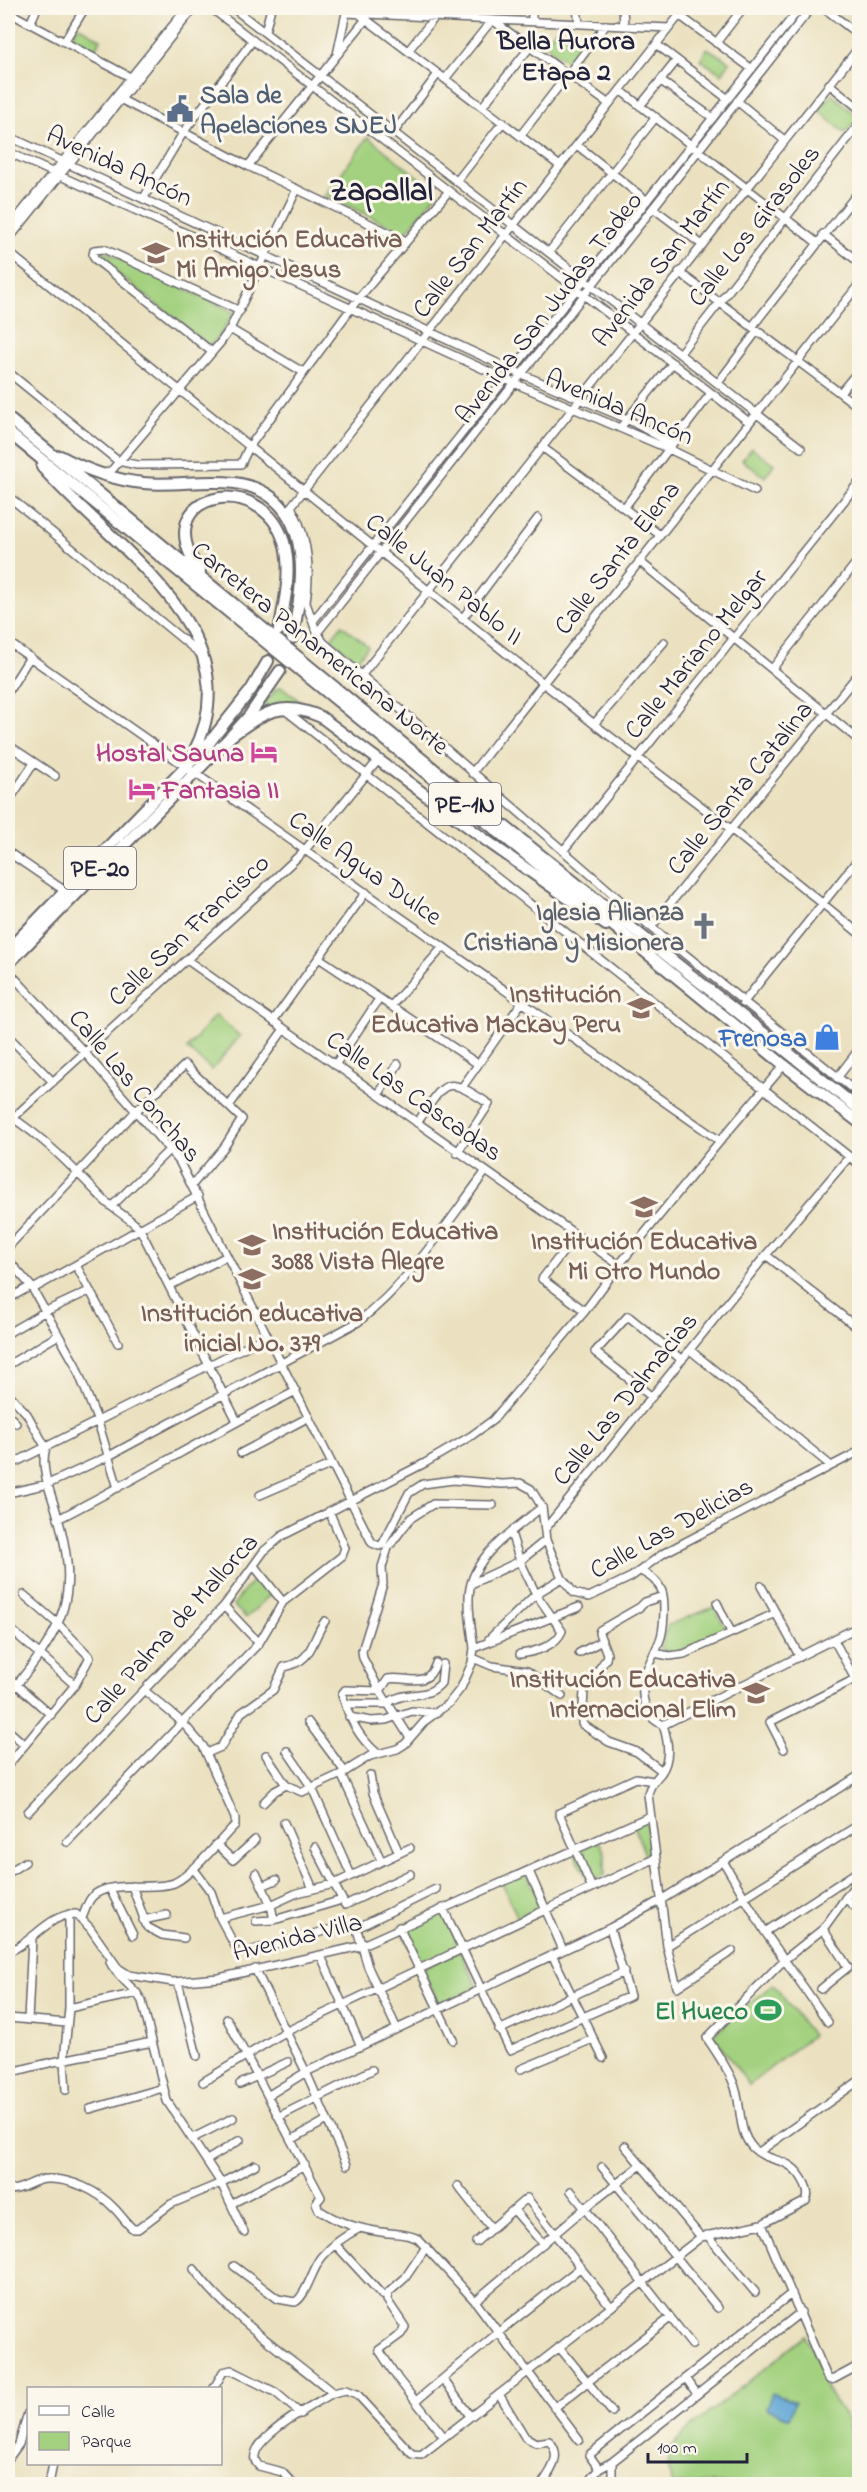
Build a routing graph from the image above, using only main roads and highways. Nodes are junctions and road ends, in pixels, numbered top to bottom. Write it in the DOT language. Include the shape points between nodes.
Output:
graph roads {
  1 [pos="8,418"];
  2 [pos="8,432"];
  3 [pos="39,451"];
  4 [pos="209,584"];
  5 [pos="279,630"];
  6 [pos="292,638"];
  7 [pos="268,661"];
  8 [pos="280,671"];
  9 [pos="231,736"];
  10 [pos="189,769"];
  11 [pos="634,942"];
  12 [pos="8,950"];
  13 [pos="8,972"];
  14 [pos="860,1110"];
  15 [pos="860,1123"];
  1 -- 3 [label="highway, Carretera Panamericana Norte / PE-1N"];
  2 -- 3 [label="highway, Carretera Panamericana Norte / PE-1N"];
  3 -- 4 [label="highway, Carretera Panamericana Norte / PE-1N"];
  3 -- 6 [label="highway" via="122,479 155,484 235,483 263,493 289,510 299,547 302,591"];
  3 -- 10 [label="highway" via="42,467 146,571 197,637 209,685 208,711"];
  3 -- 11 [label="highway, Carretera Panamericana Norte / PE-1N"];
  4 -- 5 [label="highway" via="185,542 190,517 202,504 221,497 256,506 275,525 284,543 285,596"];
  4 -- 14 [label="highway, Carretera Panamericana Norte / PE-1N"];
  7 -- 10 [label="highway" via="231,717"];
  8 -- 9 [label="highway"];
  9 -- 10 [label="highway, PE-20"];
  9 -- 11 [label="highway" via="256,718 284,708 298,708 321,717 581,909"];
  10 -- 12 [label="highway, PE-20"];
  10 -- 13 [label="highway, PE-20"];
  11 -- 15 [label="highway, Carretera Panamericana Norte / PE-1N"];
}
